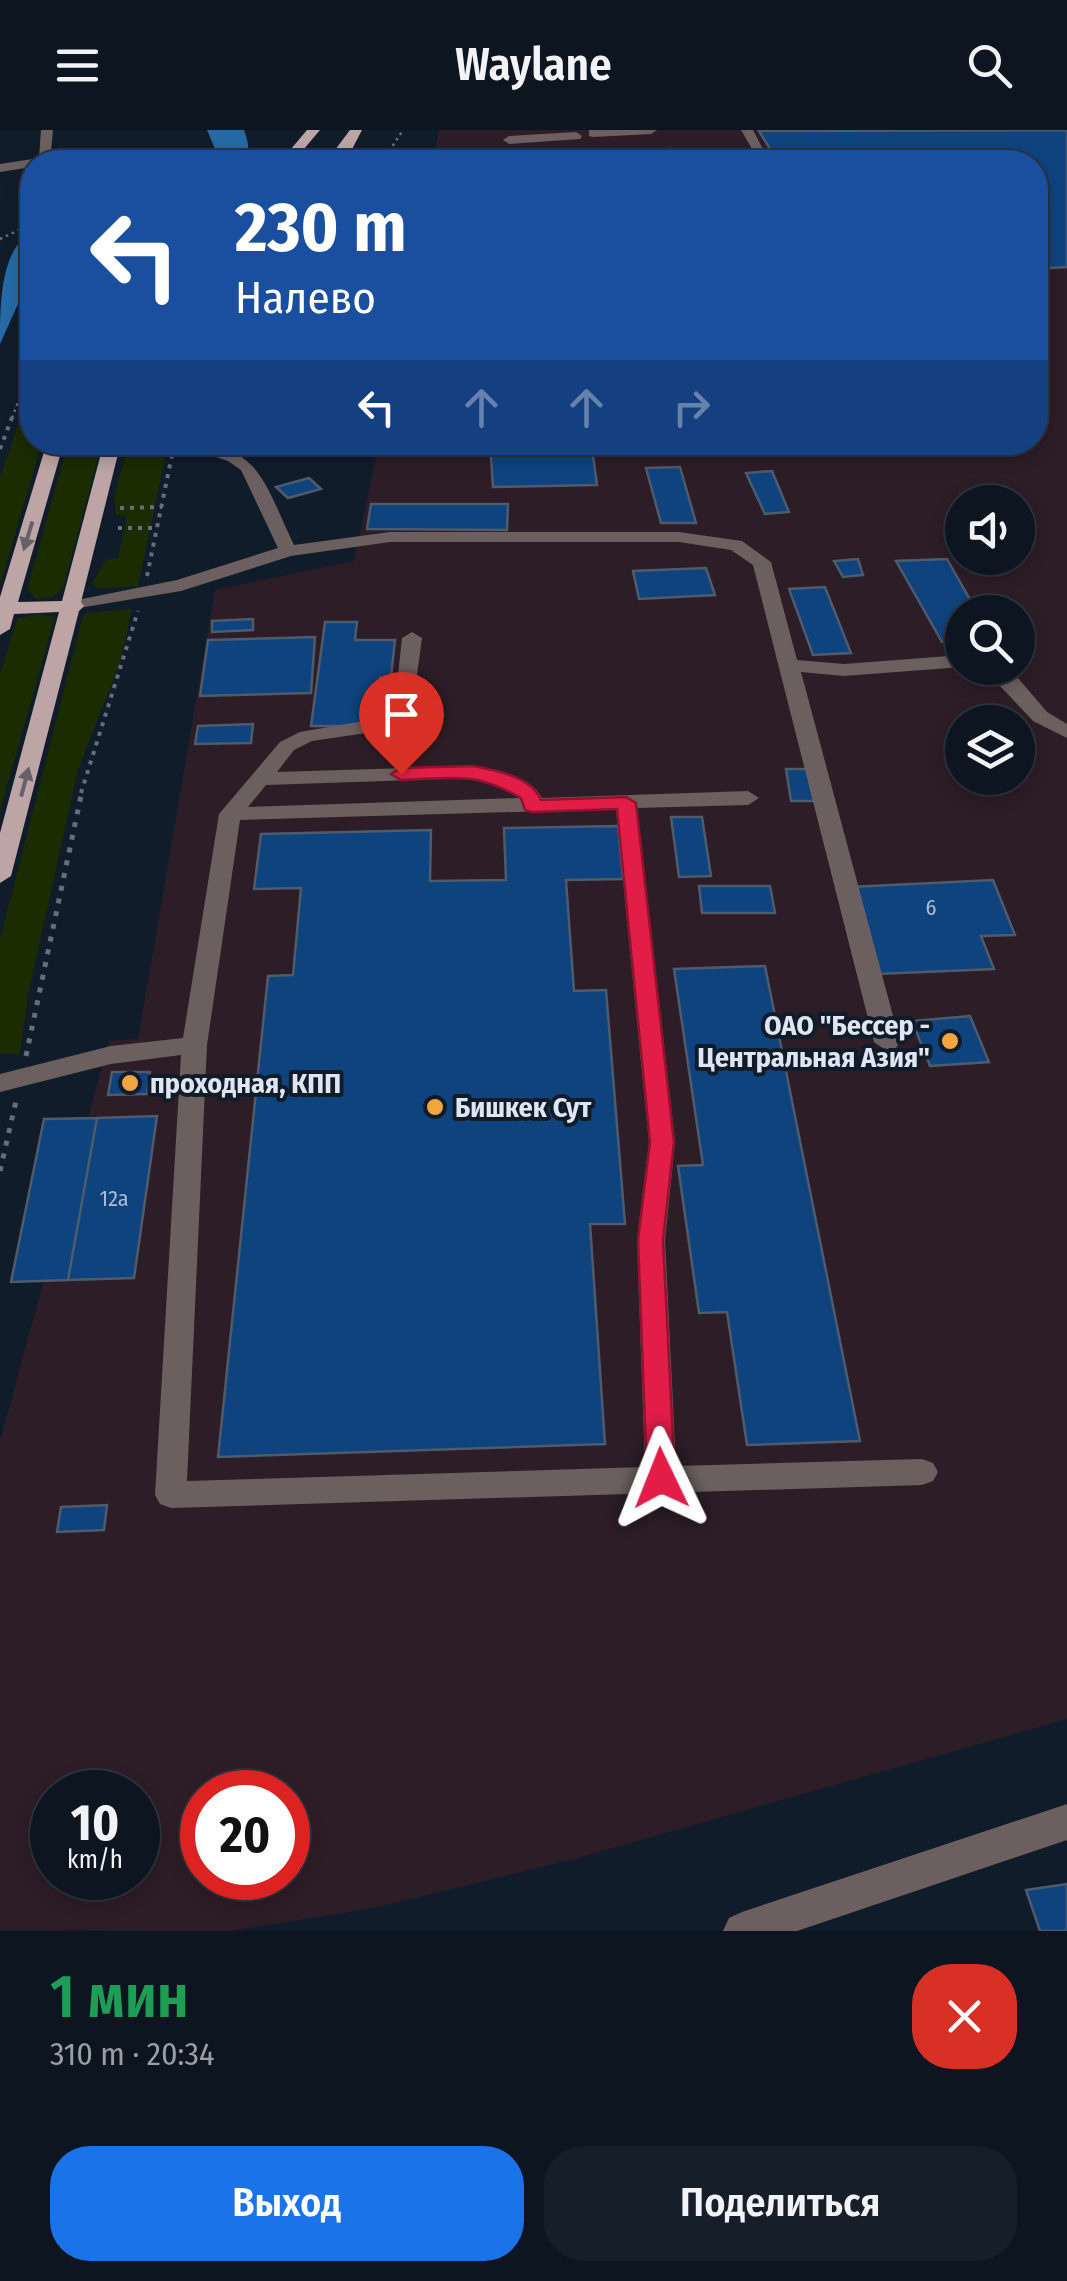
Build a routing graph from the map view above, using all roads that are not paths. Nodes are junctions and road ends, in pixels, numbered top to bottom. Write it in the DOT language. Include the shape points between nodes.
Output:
graph roads {
  1 [pos="314,130"];
  2 [pos="651,130"];
  3 [pos="593,133"];
  4 [pos="576,136"];
  5 [pos="509,141"];
  6 [pos="296,150"];
  7 [pos="52,455"];
  8 [pos="111,455"];
  9 [pos="224,455"];
  10 [pos="288,551"];
  11 [pos="74,606"];
  12 [pos="7,608"];
  13 [pos="0,629"];
  14 [pos="412,638"];
  15 [pos="945,662"];
  16 [pos="790,666"];
  17 [pos="1013,685"];
  18 [pos="1067,732"];
  19 [pos="257,778"];
  20 [pos="748,798"];
  21 [pos="626,803"];
  22 [pos="532,806"];
  23 [pos="230,814"];
  24 [pos="0,876"];
  25 [pos="887,1042"];
  26 [pos="194,1045"];
  27 [pos="7,1076"];
  28 [pos="922,1472"];
  29 [pos="661,1478"];
  30 [pos="1067,1822"];
  31 [pos="742,1931"];
  1 -- 6 [label="main road"];
  2 -- 3 [label="lane"];
  4 -- 5 [label="lane"];
  7 -- 12 [label="main road, one-way"];
  8 -- 11 [label="main road"];
  9 -- 10 [label="lane" via="248,467"];
  10 -- 11 [label="lane" via="143,594"];
  10 -- 16 [label="lane" via="390,537 718,540 762,562"];
  11 -- 12 [label="main road"];
  24 -- 11 [label="main road, one-way"];
  12 -- 13 [label="main road"];
  14 -- 19 [label="lane" via="404,715 307,736 286,746"];
  15 -- 16 [label="lane" via="844,670"];
  16 -- 25 [label="lane"];
  17 -- 18 [label="lane" via="1034,715"];
  19 -- 22 [label="lane" via="473,772 518,785"];
  19 -- 23 [label="lane"];
  20 -- 21 [label="lane"];
  21 -- 22 [label="lane"];
  21 -- 29 [label="lane" via="662,1142 651,1240"];
  22 -- 23 [label="lane"];
  23 -- 26 [label="lane"];
  26 -- 27 [label="lane"];
  26 -- 29 [label="lane" via="171,1495"];
  28 -- 29 [label="lane"];
  30 -- 31 [label="lane"];
}
